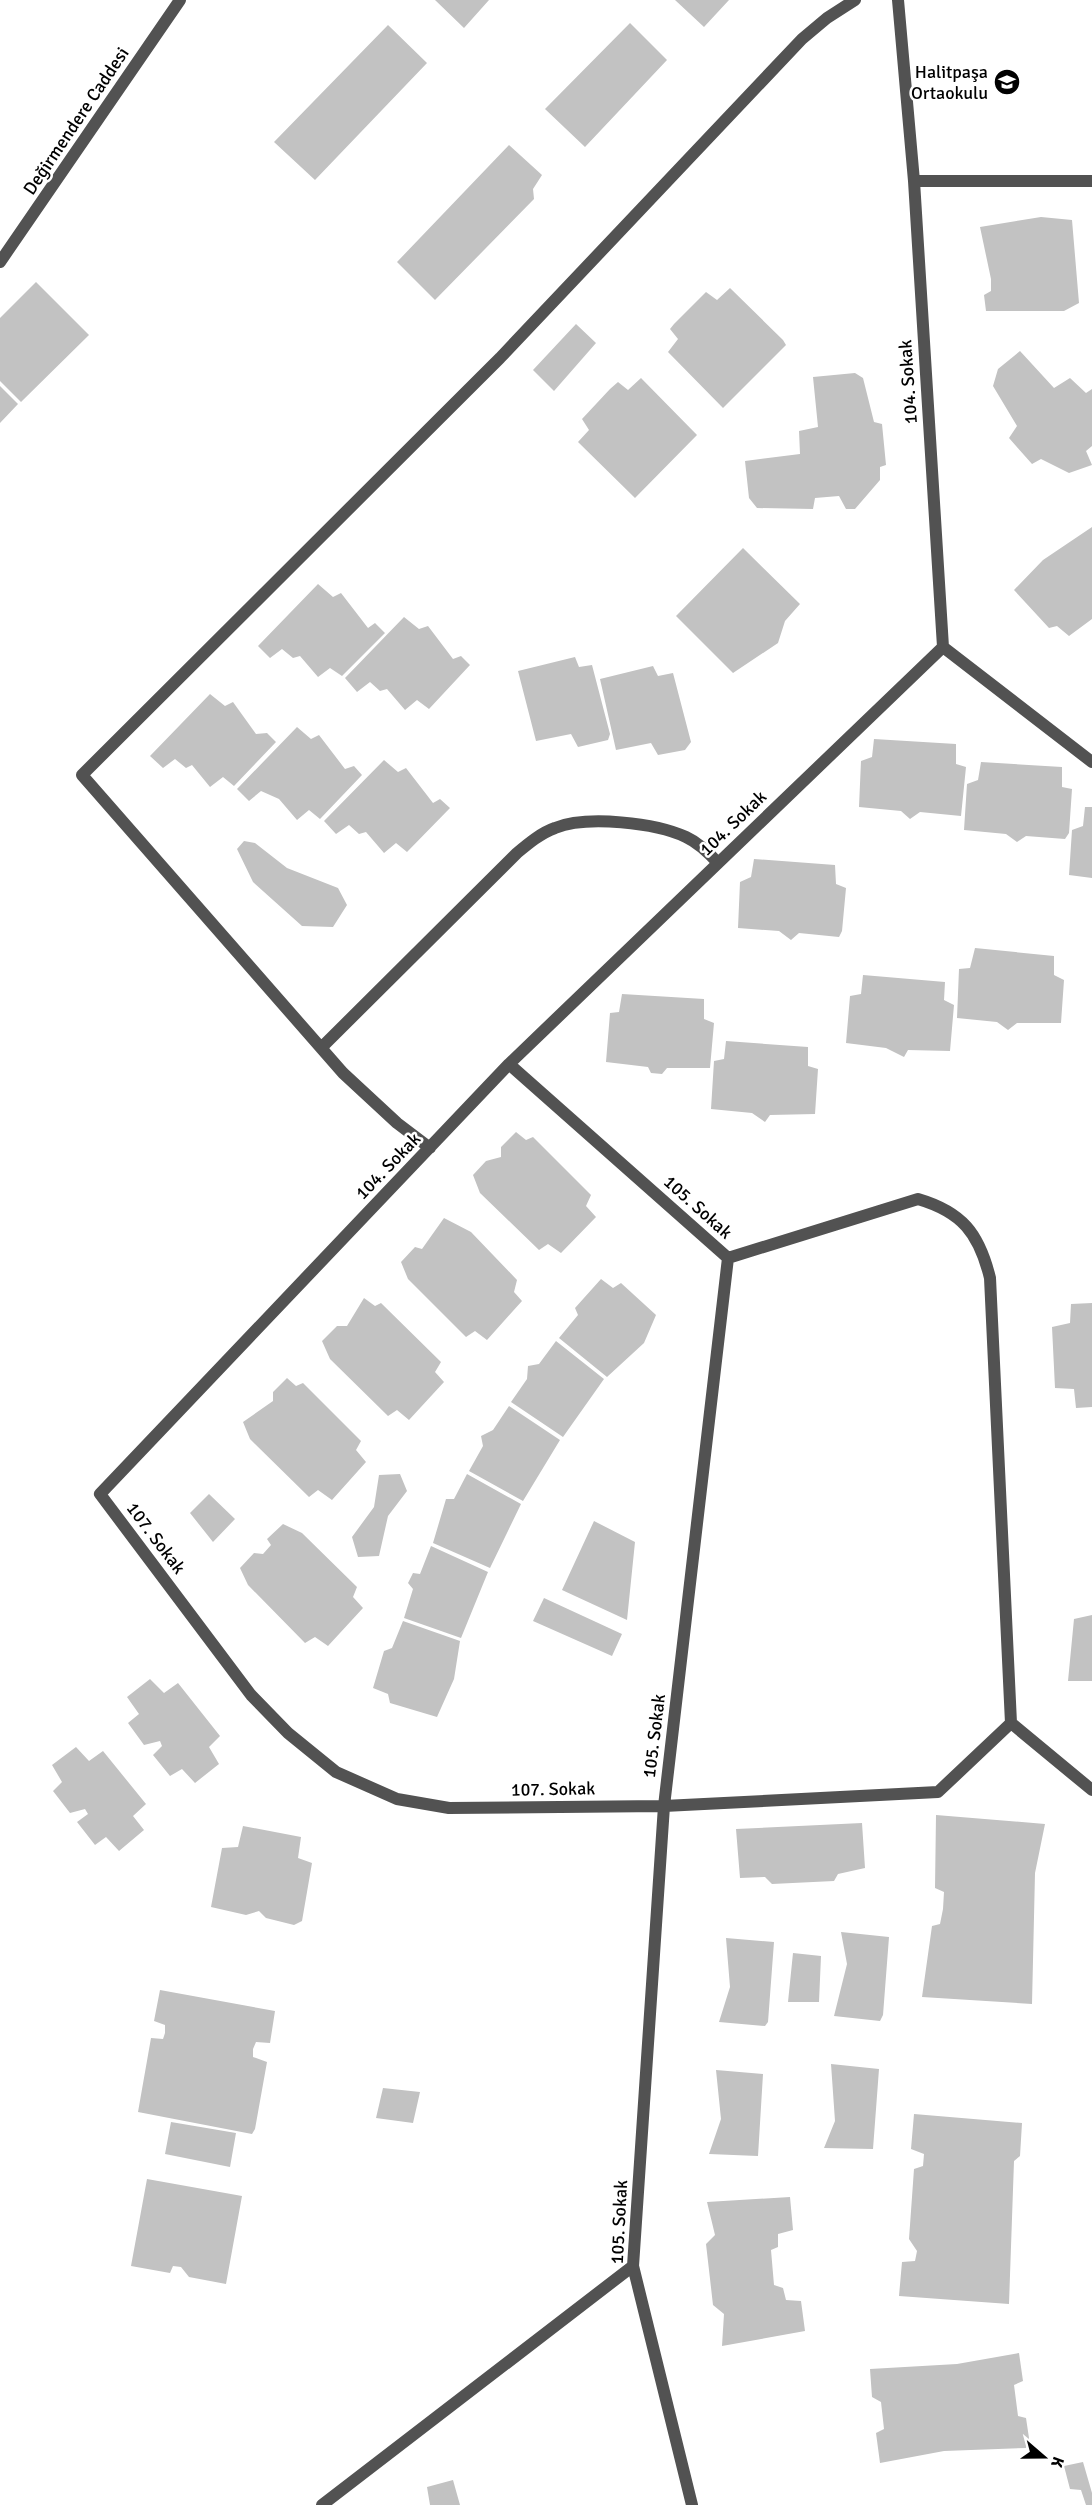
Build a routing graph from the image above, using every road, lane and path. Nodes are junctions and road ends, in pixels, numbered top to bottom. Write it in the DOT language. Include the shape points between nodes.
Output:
graph roads {
  1 [pos="180,0"];
  2 [pos="855,0"];
  3 [pos="898,0"];
  4 [pos="914,181"];
  5 [pos="1092,181"];
  6 [pos="0,262"];
  7 [pos="943,647"];
  8 [pos="1092,762"];
  9 [pos="718,863"];
  10 [pos="321,1048"];
  11 [pos="510,1064"];
  12 [pos="430,1148"];
  13 [pos="728,1258"];
  14 [pos="100,1494"];
  15 [pos="1011,1724"];
  16 [pos="1092,1790"];
  17 [pos="664,1806"];
  18 [pos="633,2266"];
  19 [pos="322,2505"];
  20 [pos="692,2505"];
  1 -- 6 [label="street, Değirmendere Caddesi"];
  2 -- 10 [label="street" via="802,39 500,358 82,775"];
  3 -- 4 [label="street, 104. Sokak"];
  4 -- 5 [label="street"];
  4 -- 7 [label="street, 104. Sokak"];
  7 -- 8 [label="street"];
  7 -- 9 [label="street, 104. Sokak"];
  9 -- 10 [label="street" via="688,838 667,830 592,820 555,828 517,853"];
  9 -- 11 [label="street, 104. Sokak"];
  10 -- 12 [label="street" via="366,1096"];
  11 -- 12 [label="street, 104. Sokak"];
  11 -- 13 [label="street, 105. Sokak"];
  12 -- 14 [label="street, 104. Sokak"];
  13 -- 15 [label="street" via="918,1199 957,1216 973,1233 990,1278"];
  13 -- 17 [label="street, 105. Sokak"];
  14 -- 17 [label="street, 107. Sokak" via="251,1695 288,1733 336,1772 397,1799 449,1808"];
  15 -- 16 [label="street"];
  15 -- 17 [label="street, 107. Sokak" via="938,1792"];
  17 -- 18 [label="street, 105. Sokak"];
  18 -- 19 [label="street"];
  18 -- 20 [label="street, 105. Sokak"];
}
